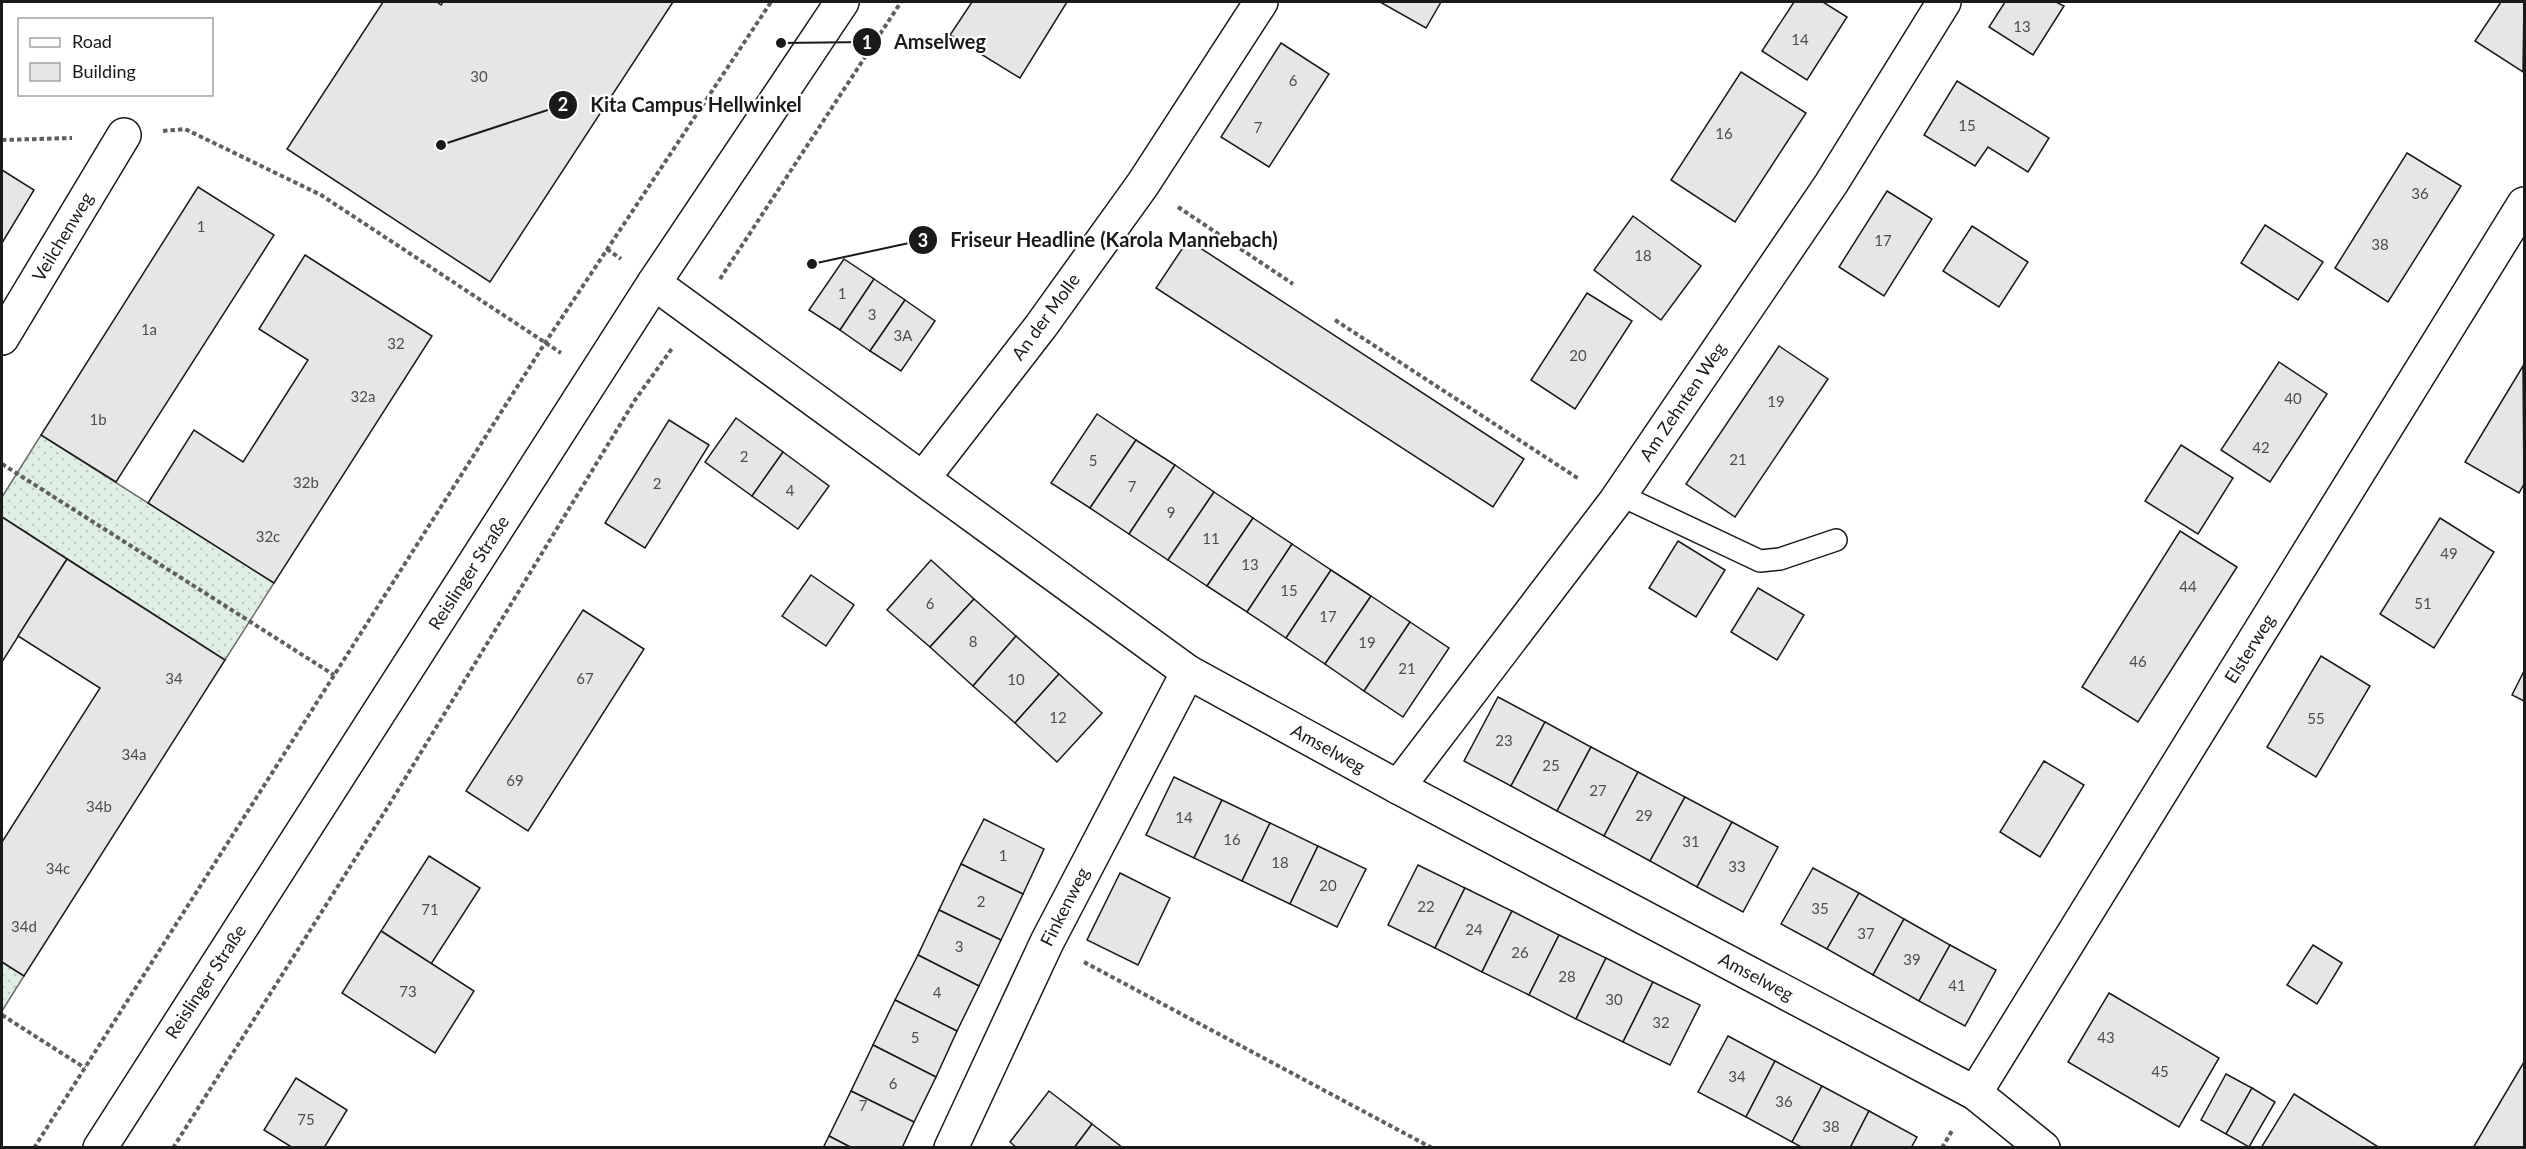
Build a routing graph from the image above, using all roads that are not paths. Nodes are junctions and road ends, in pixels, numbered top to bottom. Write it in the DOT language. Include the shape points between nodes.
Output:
graph roads {
  1 [pos="842,2"];
  2 [pos="1261,2"];
  3 [pos="1944,2"];
  4 [pos="124,135"];
  5 [pos="2524,204"];
  6 [pos="654,283"];
  7 [pos="2,338"];
  8 [pos="924,477"];
  9 [pos="1617,499"];
  10 [pos="1836,540"];
  11 [pos="1188,672"];
  12 [pos="1398,787"];
  13 [pos="1975,1093"];
  14 [pos="100,1148"];
  15 [pos="951,1148"];
  16 [pos="2043,1148"];
  1 -- 6 [label="street, Reislinger Straße"];
  2 -- 8 [label="street, An der Molle" via="1143,184 1041,326"];
  3 -- 9 [label="street, Am Zehnten Weg" via="1831,184"];
  4 -- 7 [label="street, Veilchenweg"];
  5 -- 13 [label="street, Elsterweg"];
  6 -- 8 [label="street, Amselweg"];
  6 -- 14 [label="street, Reislinger Straße"];
  8 -- 11 [label="street, Amselweg"];
  9 -- 10 [label="lane" via="1761,561 1780,559"];
  9 -- 12 [label="street, Am Zehnten Weg"];
  11 -- 12 [label="street, Amselweg"];
  11 -- 15 [label="street, Finkenweg" via="1047,942"];
  12 -- 13 [label="street, Amselweg"];
  13 -- 16 [label="street, Amselweg"];
}
